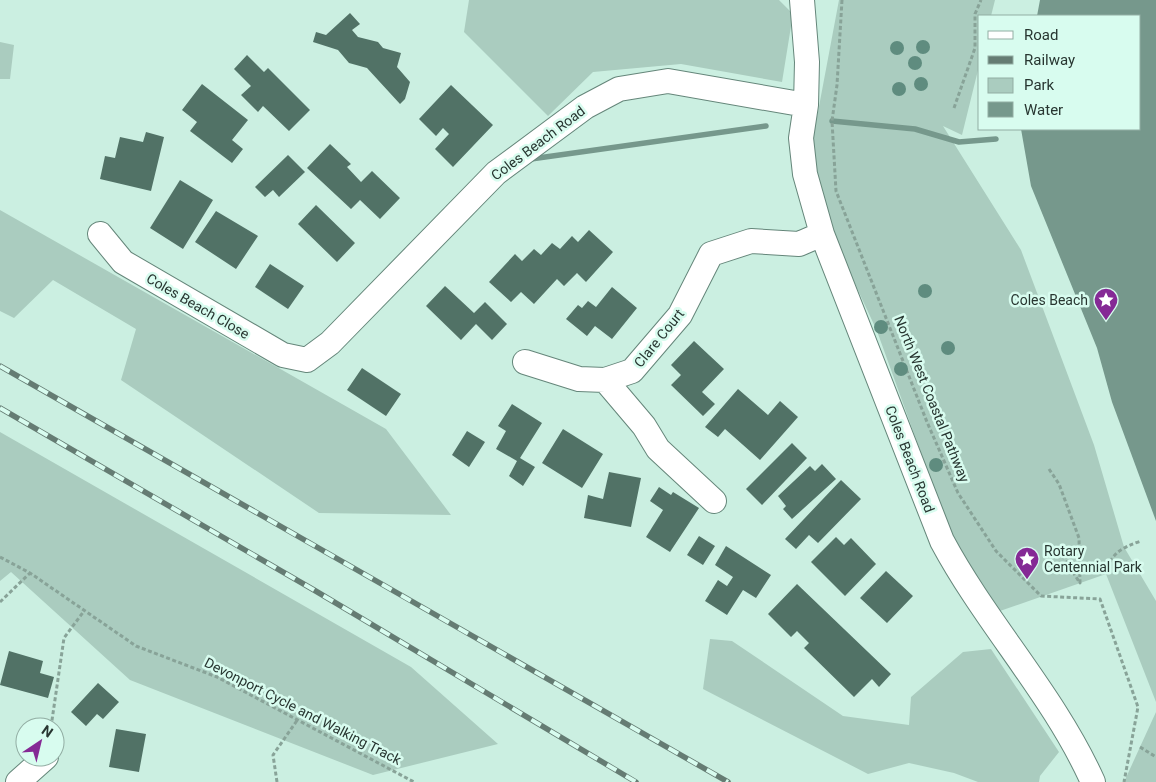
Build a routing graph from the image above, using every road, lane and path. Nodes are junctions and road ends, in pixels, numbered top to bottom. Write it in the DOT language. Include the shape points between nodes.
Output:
graph roads {
  1 [pos="802,0"];
  2 [pos="842,0"];
  3 [pos="981,0"];
  4 [pos="806,105"];
  5 [pos="954,108"];
  6 [pos="100,234"];
  7 [pos="822,234"];
  8 [pos="307,360"];
  9 [pos="524,362"];
  10 [pos="604,380"];
  11 [pos="1049,469"];
  12 [pos="714,501"];
  13 [pos="1141,541"];
  14 [pos="1056,546"];
  15 [pos="0,557"];
  16 [pos="30,573"];
  17 [pos="1106,574"];
  18 [pos="0,602"];
  19 [pos="84,612"];
  20 [pos="52,717"];
  21 [pos="298,719"];
  22 [pos="1140,747"];
  23 [pos="1156,757"];
  24 [pos="35,767"];
  25 [pos="18,782"];
  26 [pos="277,782"];
  27 [pos="414,782"];
  28 [pos="1092,782"];
  29 [pos="1124,782"];
  1 -- 4 [label="street, Coles Beach Road" via="807,62"];
  2 -- 29 [label="path, North West Coastal Pathway" via="832,121 836,191 958,493 996,551 1041,596 1100,599 1138,707"];
  3 -- 5 [label="path" via="975,14 975,48"];
  4 -- 7 [label="street, Coles Beach Road" via="801,138 805,174"];
  4 -- 8 [label="street, Coles Beach Road" via="668,81 619,89 585,107 496,173 330,343"];
  6 -- 8 [label="street, Coles Beach Close" via="123,262 283,355"];
  7 -- 10 [label="street, Clare Court" via="799,244 751,241 711,254 680,315 632,371"];
  7 -- 28 [label="street, Coles Beach Road" via="942,542 963,580 1078,748"];
  9 -- 10 [label="street, Clare Court" via="579,379"];
  10 -- 12 [label="street" via="644,426 658,449"];
  11 -- 14 [label="path" via="1062,492 1079,538 1080,583"];
  13 -- 17 [label="path" via="1114,554"];
  15 -- 16 [label="path, Devonport Cycle and Walking Track"];
  16 -- 18 [label="path"];
  16 -- 19 [label="path, Devonport Cycle and Walking Track"];
  19 -- 20 [label="path" via="64,638"];
  19 -- 21 [label="path, Devonport Cycle and Walking Track" via="136,646 217,677"];
  21 -- 26 [label="path" via="273,755"];
  21 -- 27 [label="path, Devonport Cycle and Walking Track"];
  22 -- 23 [label="path"];
  24 -- 25 [label="street"];
}
